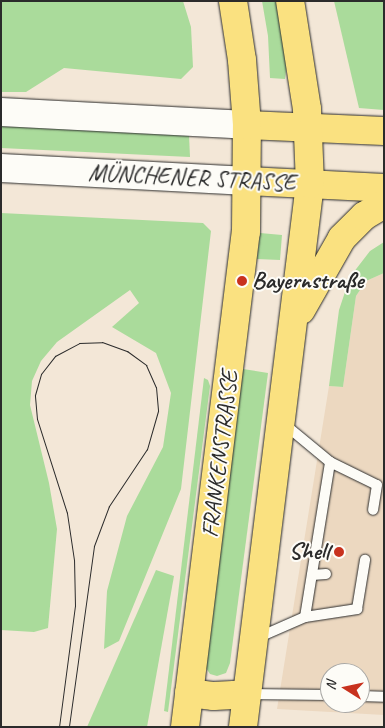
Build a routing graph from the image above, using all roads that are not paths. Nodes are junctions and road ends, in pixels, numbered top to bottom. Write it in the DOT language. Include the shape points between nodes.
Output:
graph roads {
  1 [pos="233,1"];
  2 [pos="290,1"];
  3 [pos="1,112"];
  4 [pos="247,125"];
  5 [pos="308,127"];
  6 [pos="384,131"];
  7 [pos="1,168"];
  8 [pos="248,181"];
  9 [pos="310,184"];
  10 [pos="384,188"];
  11 [pos="384,204"];
  12 [pos="294,324"];
  13 [pos="281,421"];
  14 [pos="330,462"];
  15 [pos="380,486"];
  16 [pos="373,510"];
  17 [pos="365,560"];
  18 [pos="326,574"];
  19 [pos="312,575"];
  20 [pos="305,617"];
  21 [pos="254,639"];
  22 [pos="190,693"];
  23 [pos="247,694"];
  24 [pos="320,695"];
  25 [pos="370,696"];
  26 [pos="384,697"];
  27 [pos="185,727"];
  28 [pos="242,727"];
  1 -- 4 [label="main road"];
  2 -- 5 [label="main road"];
  3 -- 4 [label="main road"];
  4 -- 5 [label="main road"];
  4 -- 8 [label="main road"];
  5 -- 6 [label="main road"];
  5 -- 9 [label="main road"];
  7 -- 8 [label="main road, MÜNCHENER STRASSE"];
  8 -- 9 [label="main road, MÜNCHENER STRASSE"];
  8 -- 22 [label="main road, FRANKENSTRASSE" via="242,281"];
  9 -- 10 [label="main road, MÜNCHENER STRASSE"];
  9 -- 12 [label="main road"];
  11 -- 12 [label="main road" via="364,216 342,238"];
  12 -- 13 [label="main road"];
  13 -- 14 [label="lane"];
  13 -- 21 [label="main road"];
  14 -- 15 [label="lane"];
  14 -- 19 [label="lane"];
  15 -- 16 [label="lane"];
  17 -- 20 [label="lane" via="357,609"];
  18 -- 19 [label="lane"];
  19 -- 20 [label="lane"];
  20 -- 21 [label="lane"];
  21 -- 23 [label="main road"];
  22 -- 23 [label="main road" via="214,696"];
  22 -- 27 [label="main road, FRANKENSTRASSE"];
  23 -- 24 [label="lane"];
  23 -- 28 [label="main road"];
  25 -- 26 [label="lane"];
}
